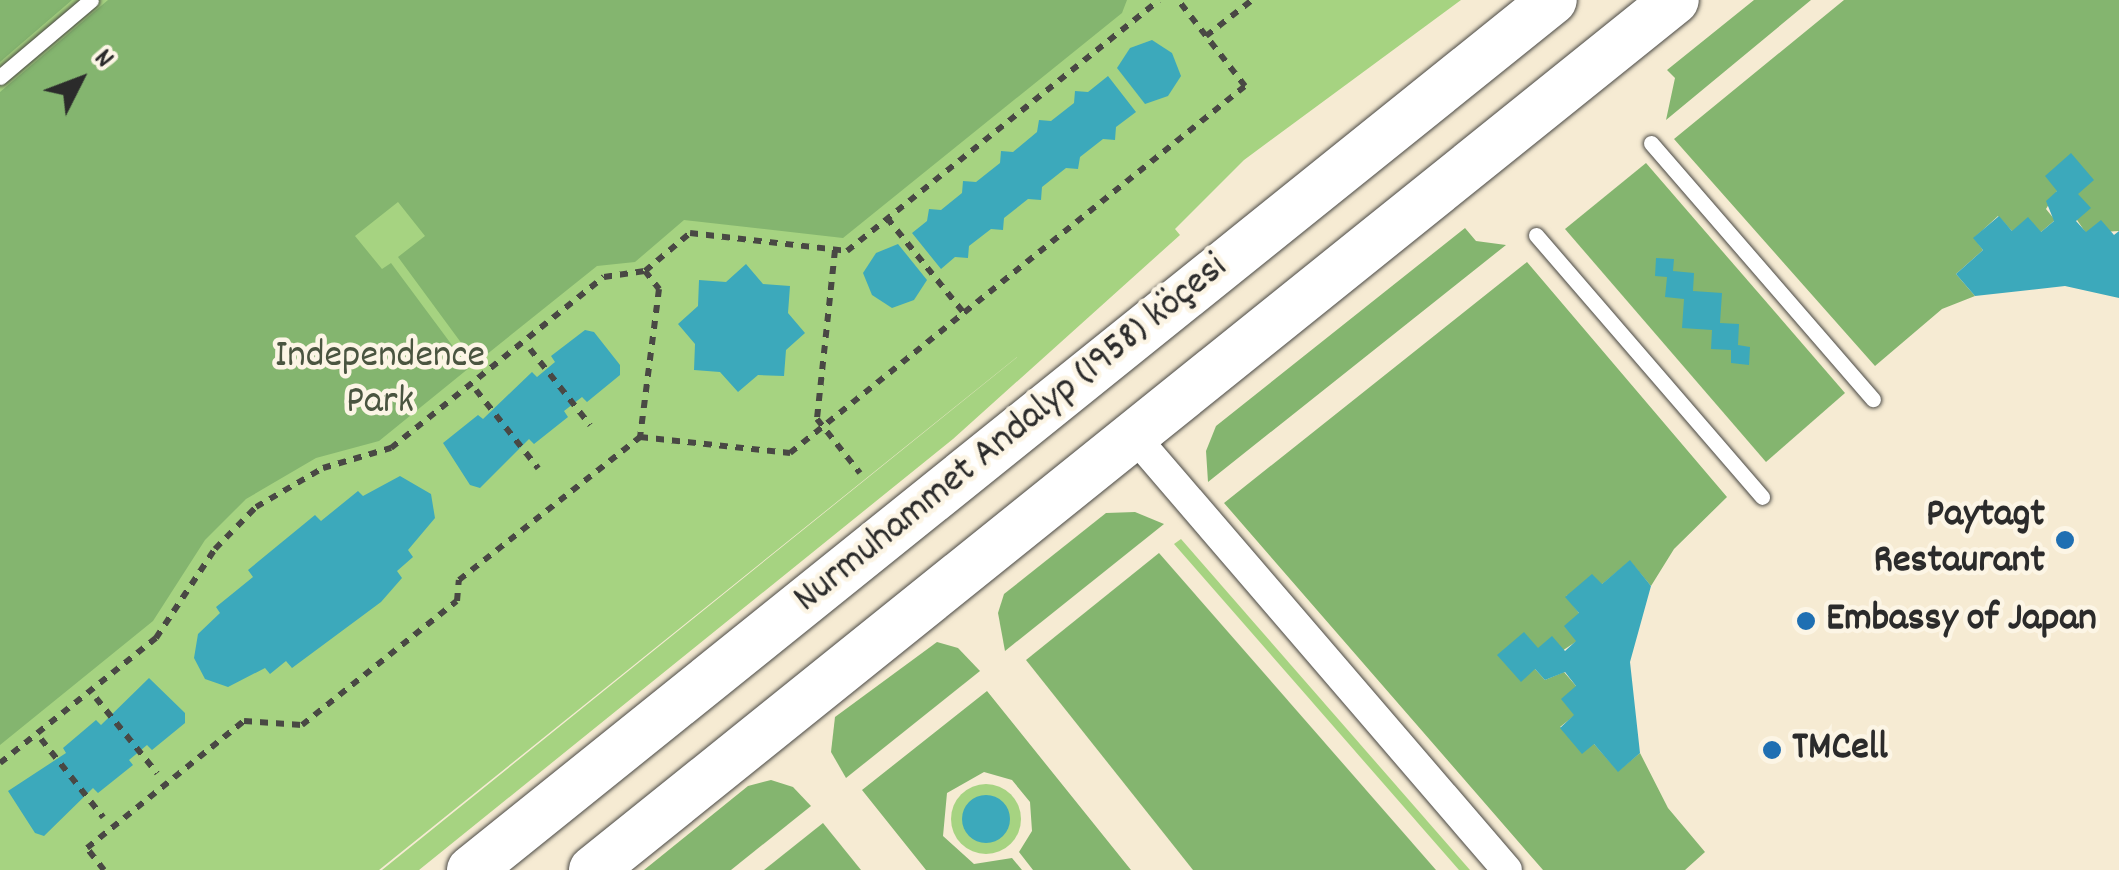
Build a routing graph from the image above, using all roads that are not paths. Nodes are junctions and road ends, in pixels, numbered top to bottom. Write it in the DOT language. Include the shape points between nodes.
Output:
graph roads {
  1 [pos="91,0"];
  2 [pos="1553,0"];
  3 [pos="1675,0"];
  4 [pos="0,77"];
  5 [pos="1651,143"];
  6 [pos="1536,235"];
  7 [pos="1873,399"];
  8 [pos="1134,436"];
  9 [pos="1762,496"];
  10 [pos="471,870"];
  11 [pos="594,870"];
  12 [pos="1507,870"];
  1 -- 4 [label="lane"];
  2 -- 10 [label="main road, Nurmuhammet Andalyp (1958) köçesi"];
  3 -- 8 [label="main road, Nurmuhammet Andalyp (1958) köçesi"];
  5 -- 7 [label="lane"];
  6 -- 9 [label="lane"];
  8 -- 11 [label="main road, Nurmuhammet Andalyp (1958) köçesi"];
  8 -- 12 [label="street"];
}
